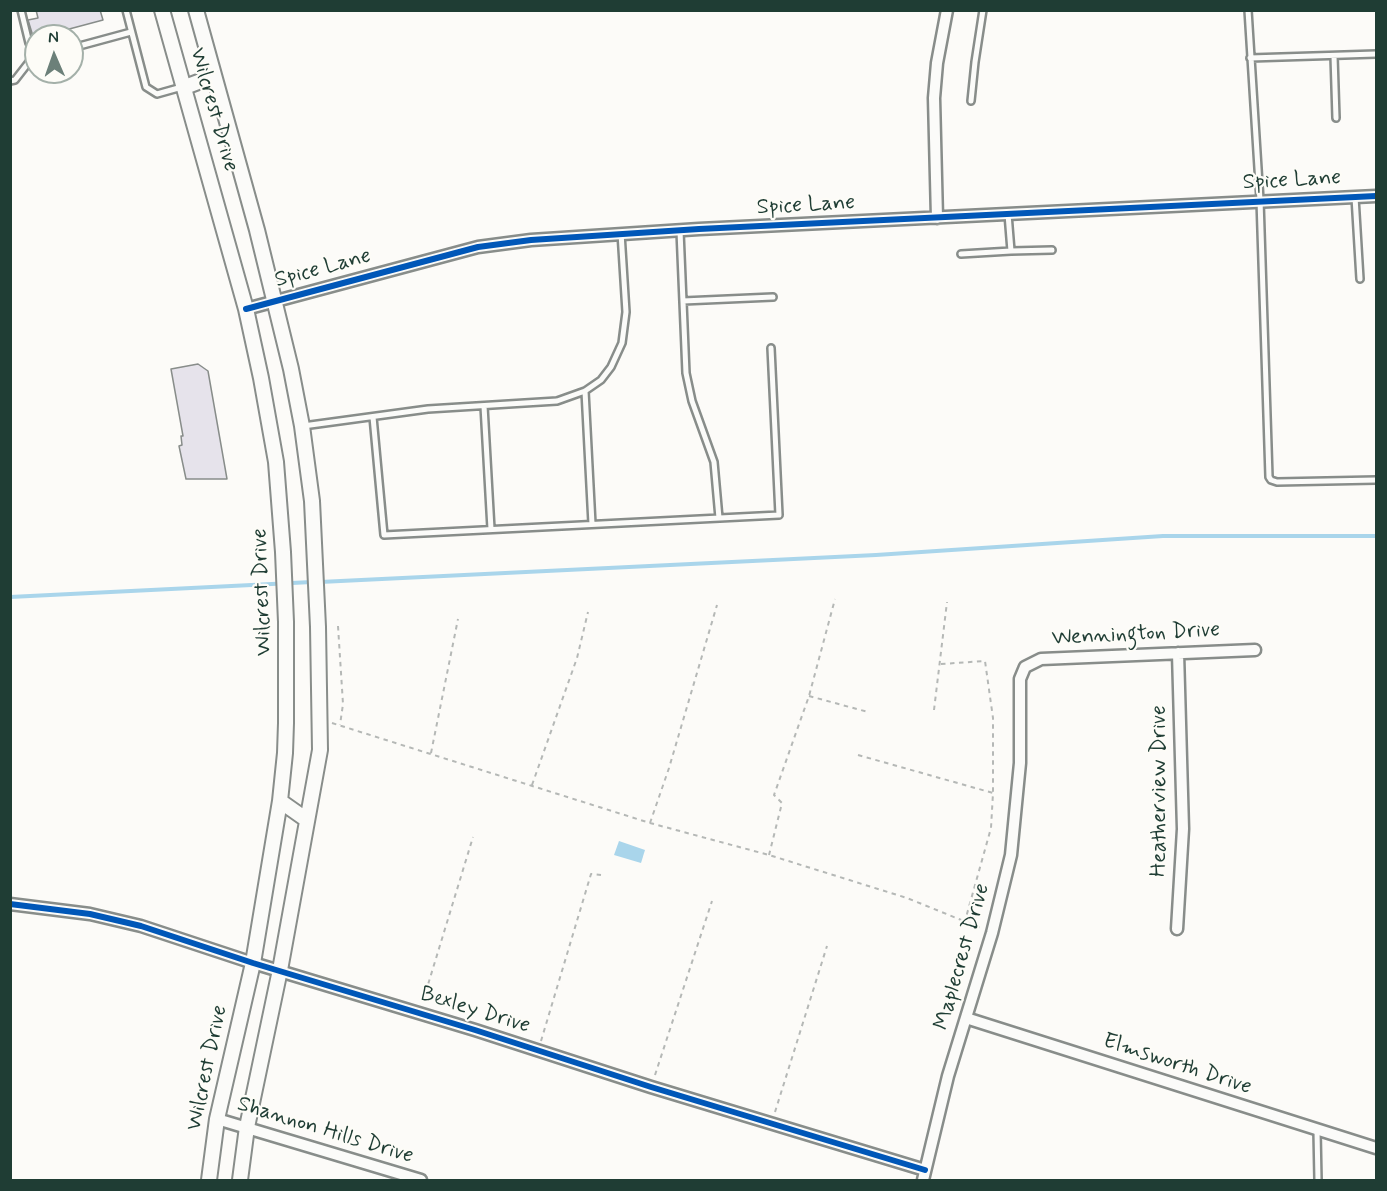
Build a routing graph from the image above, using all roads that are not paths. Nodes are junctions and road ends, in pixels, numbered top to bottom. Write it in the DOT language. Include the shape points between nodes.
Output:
graph roads {
  1 [pos="126,10"];
  2 [pos="162,10"];
  3 [pos="196,10"];
  4 [pos="947,10"];
  5 [pos="983,10"];
  6 [pos="1248,10"];
  7 [pos="131,32"];
  8 [pos="84,45"];
  9 [pos="1377,54"];
  10 [pos="1334,56"];
  11 [pos="1250,58"];
  12 [pos="24,68"];
  13 [pos="214,76"];
  14 [pos="10,81"];
  15 [pos="184,87"];
  16 [pos="971,101"];
  17 [pos="1336,118"];
  18 [pos="1377,196"];
  19 [pos="1355,197"];
  20 [pos="1260,200"];
  21 [pos="1008,214"];
  22 [pos="937,218"];
  23 [pos="680,230"];
  24 [pos="621,233"];
  25 [pos="1052,250"];
  26 [pos="1011,251"];
  27 [pos="961,254"];
  28 [pos="1360,279"];
  29 [pos="772,297"];
  30 [pos="275,300"];
  31 [pos="682,301"];
  32 [pos="246,309"];
  33 [pos="771,348"];
  34 [pos="585,391"];
  35 [pos="484,406"];
  36 [pos="373,417"];
  37 [pos="302,426"];
  38 [pos="1377,480"];
  39 [pos="719,518"];
  40 [pos="592,524"];
  41 [pos="491,529"];
  42 [pos="1255,650"];
  43 [pos="1178,653"];
  44 [pos="1020,741"];
  45 [pos="280,801"];
  46 [pos="307,820"];
  47 [pos="10,904"];
  48 [pos="1177,929"];
  49 [pos="253,963"];
  50 [pos="280,970"];
  51 [pos="966,1018"];
  52 [pos="217,1119"];
  53 [pos="246,1127"];
  54 [pos="1317,1131"];
  55 [pos="1377,1148"];
  56 [pos="924,1175"];
  57 [pos="209,1180"];
  58 [pos="240,1180"];
  59 [pos="421,1180"];
  60 [pos="1318,1180"];
  1 -- 7 [label="lane"];
  2 -- 15 [label="main road, Wilcrest Drive"];
  3 -- 13 [label="main road, Wilcrest Drive"];
  4 -- 22 [label="street" via="934,98"];
  5 -- 16 [label="lane"];
  6 -- 11 [label="lane"];
  7 -- 8 [label="lane"];
  7 -- 15 [label="lane" via="146,87 157,94"];
  9 -- 10 [label="lane"];
  10 -- 11 [label="lane"];
  10 -- 17 [label="lane"];
  11 -- 20 [label="lane"];
  12 -- 14 [label="lane"];
  13 -- 15 [label="main road"];
  13 -- 30 [label="main road, Wilcrest Drive"];
  15 -- 32 [label="main road, Wilcrest Drive"];
  18 -- 19 [label="street, Spice Lane"];
  19 -- 20 [label="street, Spice Lane"];
  19 -- 28 [label="lane"];
  20 -- 21 [label="street, Spice Lane"];
  20 -- 38 [label="lane" via="1269,477 1277,482"];
  21 -- 22 [label="street, Spice Lane"];
  21 -- 26 [label="lane"];
  22 -- 23 [label="street, Spice Lane"];
  23 -- 24 [label="street, Spice Lane"];
  23 -- 31 [label="lane"];
  24 -- 30 [label="street, Spice Lane" via="478,247"];
  24 -- 34 [label="lane" via="626,312 622,343 601,380"];
  25 -- 26 [label="lane"];
  26 -- 27 [label="lane"];
  29 -- 31 [label="lane"];
  30 -- 32 [label="street, Spice Lane"];
  30 -- 37 [label="main road, Wilcrest Drive"];
  31 -- 39 [label="lane" via="688,388 714,462"];
  32 -- 45 [label="main road, Wilcrest Drive" via="276,462 283,552 285,753"];
  33 -- 39 [label="lane" via="779,515"];
  34 -- 35 [label="lane" via="557,401"];
  34 -- 40 [label="lane"];
  35 -- 36 [label="lane"];
  35 -- 41 [label="lane"];
  36 -- 37 [label="lane"];
  36 -- 41 [label="lane" via="384,535"];
  37 -- 46 [label="main road, Wilcrest Drive" via="312,501 320,723 320,750"];
  39 -- 40 [label="lane"];
  40 -- 41 [label="lane"];
  42 -- 43 [label="street, Wennington Drive"];
  43 -- 44 [label="street, Wennington Drive" via="1041,659 1025,667 1020,679"];
  43 -- 48 [label="street, Heatherview Drive" via="1183,829"];
  44 -- 51 [label="street, Maplecrest Drive" via="1019,793 1011,855"];
  45 -- 46 [label="main road"];
  45 -- 49 [label="main road, Wilcrest Drive"];
  46 -- 50 [label="main road, Wilcrest Drive"];
  47 -- 49 [label="street, Bexley Drive" via="90,914 141,926"];
  49 -- 50 [label="street, Bexley Drive"];
  49 -- 52 [label="main road, Wilcrest Drive"];
  50 -- 53 [label="main road, Wilcrest Drive"];
  50 -- 56 [label="street, Bexley Drive" via="771,1123"];
  51 -- 54 [label="street, Elmsworth Drive"];
  51 -- 56 [label="street, Maplecrest Drive"];
  52 -- 53 [label="street, Shannon Hills Drive"];
  52 -- 57 [label="main road, Wilcrest Drive"];
  53 -- 58 [label="main road, Wilcrest Drive"];
  53 -- 59 [label="street, Shannon Hills Drive"];
  54 -- 55 [label="street, Elmsworth Drive"];
  54 -- 60 [label="lane"];
}
